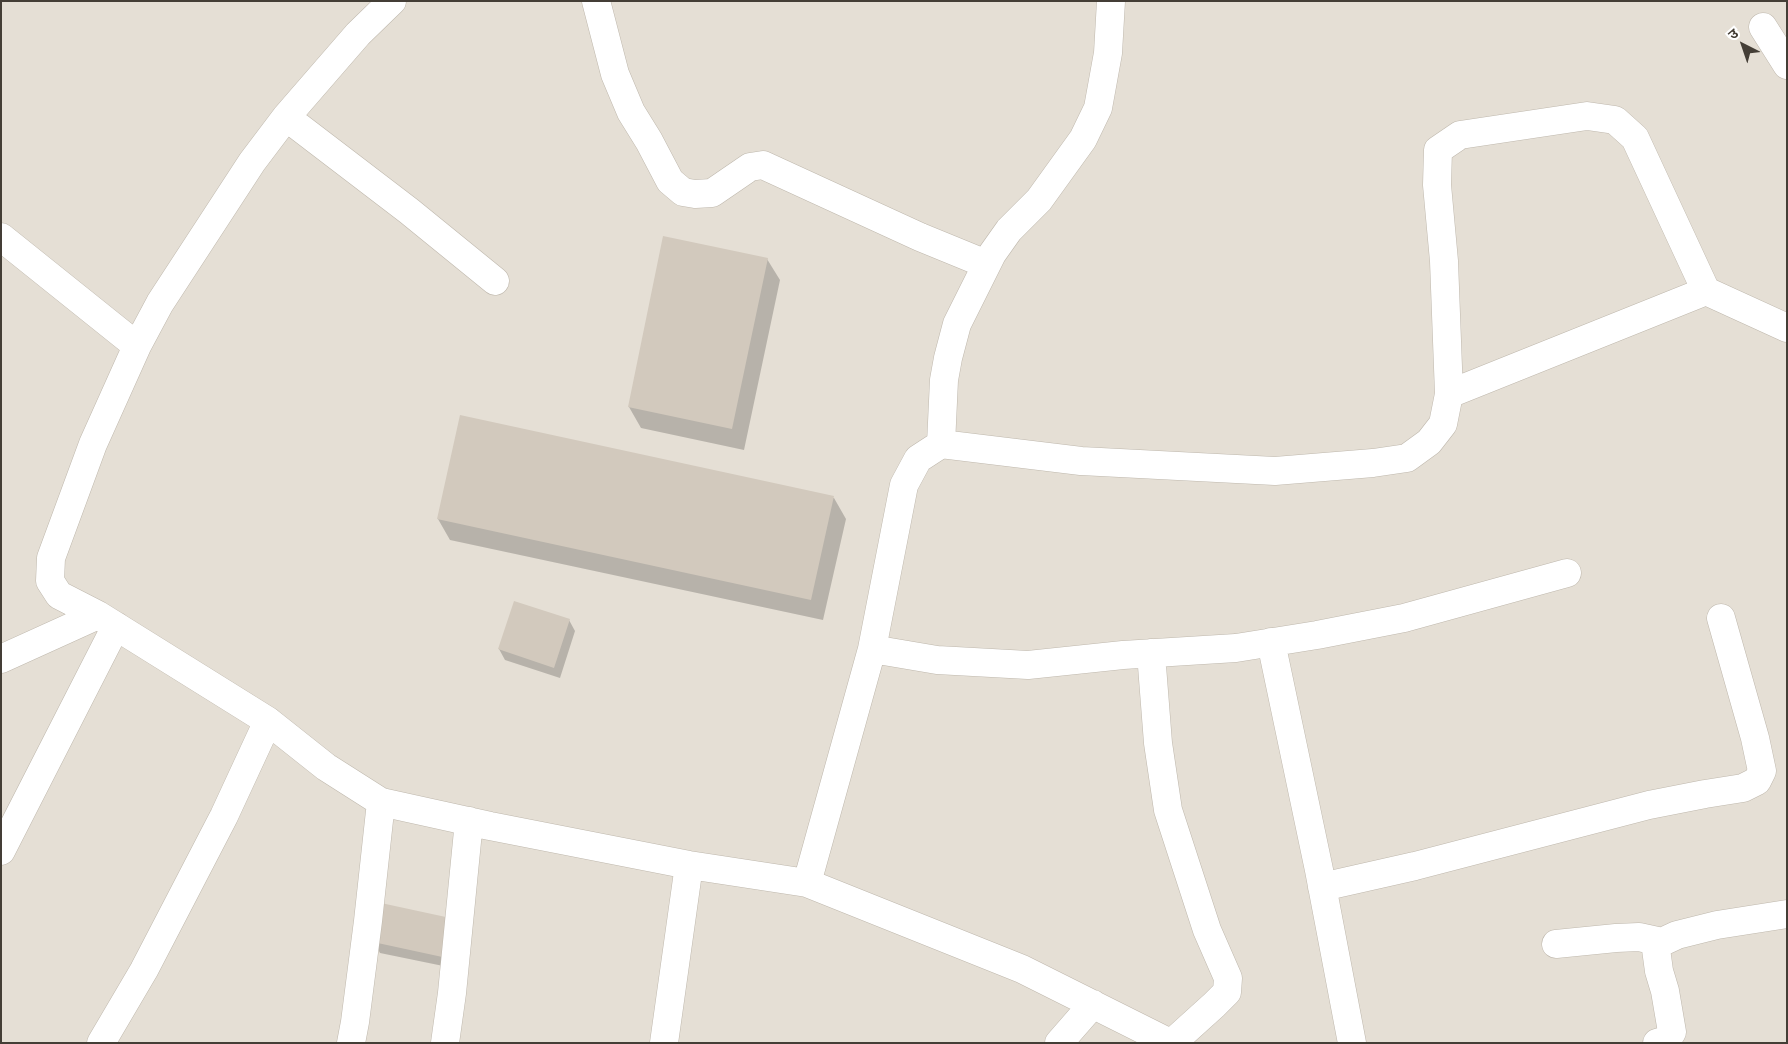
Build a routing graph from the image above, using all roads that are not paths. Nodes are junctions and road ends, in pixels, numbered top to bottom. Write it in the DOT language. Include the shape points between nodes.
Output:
graph roads {
  1 [pos="392,1"];
  2 [pos="596,1"];
  3 [pos="1112,1"];
  4 [pos="1763,28"];
  5 [pos="1787,65"];
  6 [pos="286,117"];
  7 [pos="1,236"];
  8 [pos="986,264"];
  9 [pos="495,281"];
  10 [pos="1706,291"];
  11 [pos="1787,328"];
  12 [pos="137,346"];
  13 [pos="1449,394"];
  14 [pos="940,444"];
  15 [pos="1567,573"];
  16 [pos="1721,618"];
  17 [pos="107,620"];
  18 [pos="1271,642"];
  19 [pos="872,649"];
  20 [pos="1151,653"];
  21 [pos="1,659"];
  22 [pos="268,721"];
  23 [pos="381,802"];
  24 [pos="469,821"];
  25 [pos="1,851"];
  26 [pos="689,865"];
  27 [pos="806,883"];
  28 [pos="1322,888"];
  29 [pos="1787,914"];
  30 [pos="1662,942"];
  31 [pos="1556,944"];
  32 [pos="1093,1004"];
  33 [pos="101,1043"];
  34 [pos="351,1043"];
  35 [pos="445,1043"];
  36 [pos="664,1043"];
  37 [pos="1058,1043"];
  38 [pos="1171,1043"];
  39 [pos="1352,1043"];
  40 [pos="1657,1043"];
  1 -- 6 [label="street" via="358,34"];
  2 -- 8 [label="street" via="615,74 631,112 670,181 683,192 712,193 750,167 763,165"];
  3 -- 8 [label="street" via="1108,53 1098,108 1084,139 1039,200 1009,230"];
  4 -- 5 [label="street"];
  6 -- 9 [label="street"];
  6 -- 12 [label="street" via="214,220 160,303"];
  7 -- 12 [label="street"];
  8 -- 14 [label="street" via="956,324 944,380"];
  10 -- 11 [label="street"];
  10 -- 13 [label="street"];
  10 -- 13 [label="street" via="1635,138 1615,120 1587,116 1460,135 1438,150 1437,185 1444,261"];
  12 -- 17 [label="street" via="93,444 51,558 50,581 58,595"];
  13 -- 14 [label="street" via="1443,424 1429,442 1407,458 1373,463 1275,471 1081,460"];
  14 -- 19 [label="street" via="918,459 904,485"];
  15 -- 18 [label="street" via="1404,618"];
  16 -- 28 [label="street" via="1755,738 1762,771 1757,781 1743,788 1649,805"];
  17 -- 21 [label="street"];
  17 -- 22 [label="street"];
  17 -- 25 [label="street"];
  18 -- 20 [label="street" via="1236,648"];
  18 -- 28 [label="street"];
  19 -- 20 [label="street" via="937,660 1028,665"];
  19 -- 27 [label="street"];
  20 -- 38 [label="street" via="1158,743 1168,810 1207,930 1228,978 1227,992"];
  22 -- 23 [label="street" via="326,767"];
  22 -- 33 [label="street" via="224,816 144,970"];
  23 -- 24 [label="street"];
  23 -- 34 [label="street"];
  24 -- 26 [label="street"];
  24 -- 35 [label="street"];
  26 -- 27 [label="street"];
  26 -- 36 [label="street"];
  27 -- 32 [label="street" via="1022,968"];
  28 -- 39 [label="street"];
  29 -- 30 [label="street" via="1716,925"];
  30 -- 31 [label="street" via="1639,937"];
  30 -- 40 [label="street" via="1656,949 1672,1032 1667,1040"];
  32 -- 37 [label="street"];
  32 -- 38 [label="street"];
}
